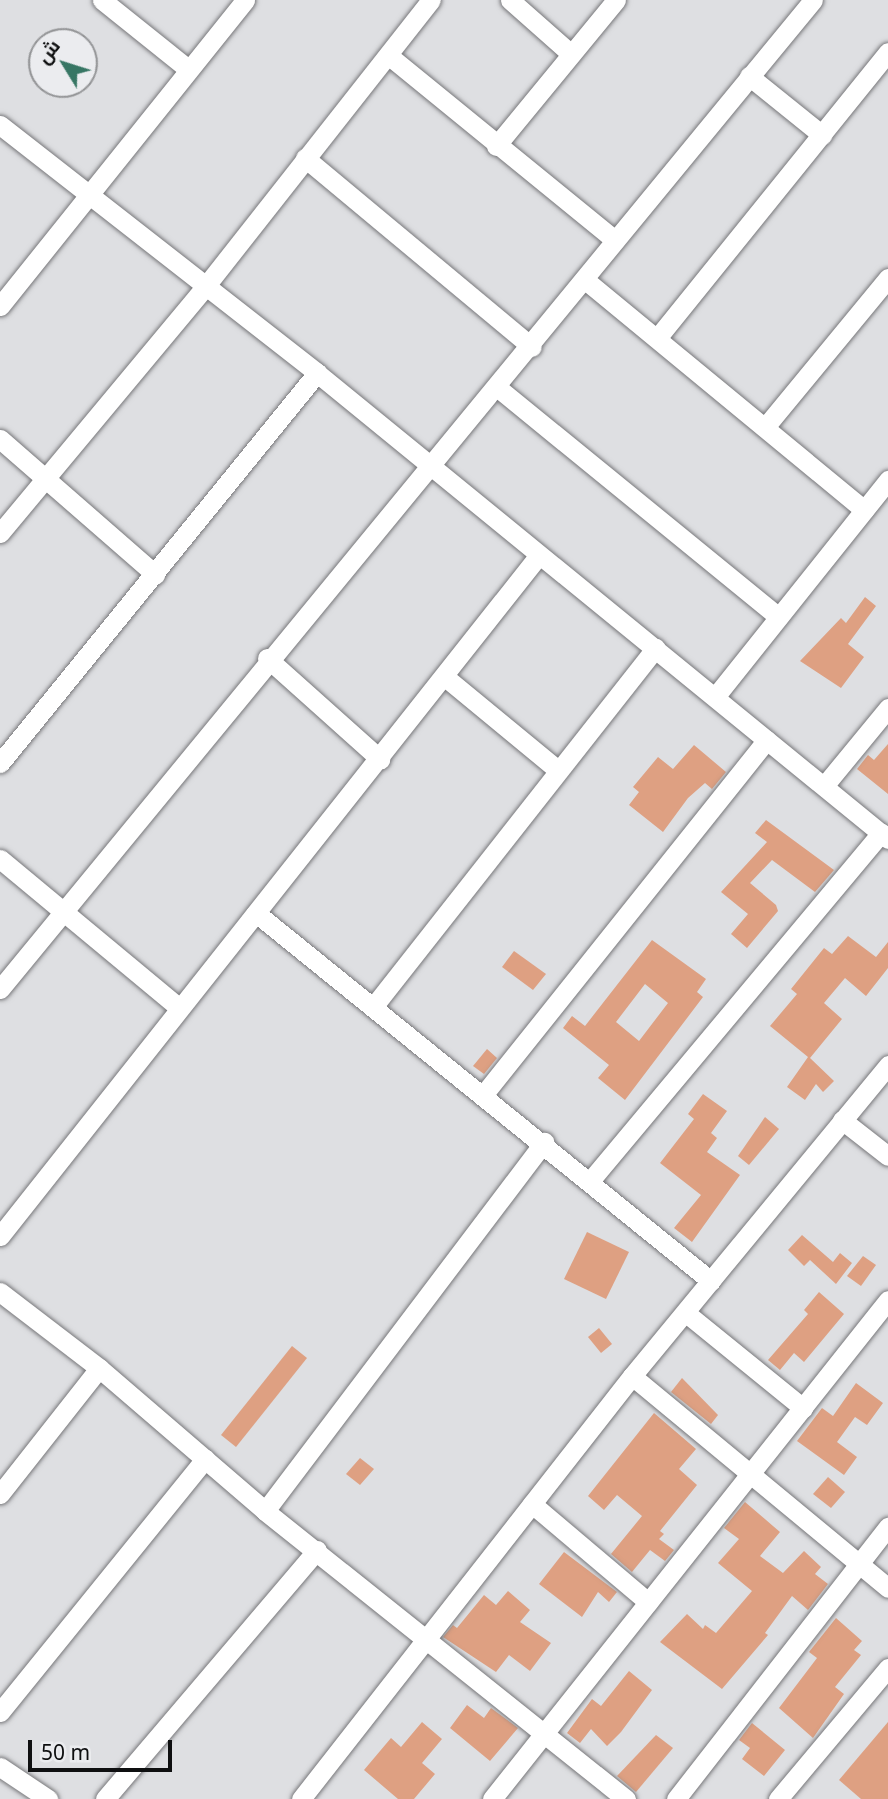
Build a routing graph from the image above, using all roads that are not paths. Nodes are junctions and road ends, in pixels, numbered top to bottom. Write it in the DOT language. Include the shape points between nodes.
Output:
graph roads {
  1 [pos="102,0"];
  2 [pos="245,0"];
  3 [pos="431,0"];
  4 [pos="510,0"];
  5 [pos="616,0"];
  6 [pos="813,0"];
  7 [pos="888,51"];
  8 [pos="571,54"];
  9 [pos="388,55"];
  10 [pos="188,69"];
  11 [pos="749,76"];
  12 [pos="0,125"];
  13 [pos="822,135"];
  14 [pos="496,146"];
  15 [pos="304,158"];
  16 [pos="91,197"];
  17 [pos="615,240"];
  18 [pos="888,278"];
  19 [pos="584,279"];
  20 [pos="205,287"];
  21 [pos="880,304"];
  22 [pos="0,306"];
  23 [pos="658,337"];
  24 [pos="532,347"];
  25 [pos="317,373"];
  26 [pos="498,388"];
  27 [pos="766,426"];
  28 [pos="0,439"];
  29 [pos="433,467"];
  30 [pos="46,477"];
  31 [pos="888,480"];
  32 [pos="864,510"];
  33 [pos="0,533"];
  34 [pos="540,555"];
  35 [pos="155,573"];
  36 [pos="779,617"];
  37 [pos="654,648"];
  38 [pos="267,658"];
  39 [pos="445,677"];
  40 [pos="715,697"];
  41 [pos="888,708"];
  42 [pos="767,740"];
  43 [pos="380,758"];
  44 [pos="0,762"];
  45 [pos="558,770"];
  46 [pos="824,786"];
  47 [pos="885,836"];
  48 [pos="0,859"];
  49 [pos="64,909"];
  50 [pos="257,913"];
  51 [pos="0,989"];
  52 [pos="178,1007"];
  53 [pos="373,1007"];
  54 [pos="888,1065"];
  55 [pos="484,1094"];
  56 [pos="842,1120"];
  57 [pos="544,1142"];
  58 [pos="888,1157"];
  59 [pos="590,1181"];
  60 [pos="0,1236"];
  61 [pos="711,1281"];
  62 [pos="0,1292"];
  63 [pos="888,1300"];
  64 [pos="686,1313"];
  65 [pos="99,1368"];
  66 [pos="632,1376"];
  67 [pos="803,1408"];
  68 [pos="205,1459"];
  69 [pos="750,1472"];
  70 [pos="0,1494"];
  71 [pos="532,1504"];
  72 [pos="265,1511"];
  73 [pos="888,1527"];
  74 [pos="317,1550"];
  75 [pos="858,1563"];
  76 [pos="888,1588"];
  77 [pos="648,1602"];
  78 [pos="429,1640"];
  79 [pos="888,1668"];
  80 [pos="0,1712"];
  81 [pos="545,1734"];
  82 [pos="0,1767"];
  83 [pos="48,1799"];
  84 [pos="105,1799"];
  85 [pos="301,1799"];
  86 [pos="492,1799"];
  87 [pos="626,1799"];
  88 [pos="676,1799"];
  89 [pos="778,1799"];
  1 -- 10 [label="street"];
  2 -- 10 [label="street"];
  3 -- 9 [label="street"];
  4 -- 8 [label="street"];
  5 -- 8 [label="street"];
  6 -- 11 [label="street"];
  7 -- 13 [label="street"];
  8 -- 14 [label="street"];
  9 -- 14 [label="street"];
  9 -- 15 [label="street"];
  10 -- 16 [label="street"];
  11 -- 13 [label="street"];
  11 -- 17 [label="street"];
  12 -- 16 [label="street"];
  13 -- 23 [label="street"];
  14 -- 17 [label="street"];
  15 -- 20 [label="street"];
  15 -- 24 [label="street"];
  16 -- 20 [label="street"];
  16 -- 22 [label="street"];
  17 -- 19 [label="street"];
  18 -- 21 [label="street"];
  19 -- 23 [label="street"];
  19 -- 24 [label="street"];
  20 -- 25 [label="street"];
  20 -- 30 [label="street"];
  21 -- 27 [label="street"];
  23 -- 27 [label="street"];
  24 -- 26 [label="street"];
  25 -- 29 [label="street"];
  25 -- 35 [label="street"];
  26 -- 29 [label="street"];
  26 -- 36 [label="street"];
  27 -- 32 [label="street"];
  28 -- 30 [label="street"];
  29 -- 34 [label="street"];
  29 -- 38 [label="street"];
  30 -- 33 [label="street"];
  30 -- 35 [label="street"];
  31 -- 32 [label="street"];
  32 -- 36 [label="street"];
  34 -- 37 [label="street"];
  34 -- 39 [label="street"];
  35 -- 44 [label="street"];
  36 -- 40 [label="street"];
  37 -- 40 [label="street"];
  37 -- 45 [label="street"];
  38 -- 43 [label="street"];
  38 -- 49 [label="street"];
  39 -- 43 [label="street"];
  39 -- 45 [label="street"];
  40 -- 42 [label="street"];
  41 -- 46 [label="street"];
  42 -- 46 [label="street"];
  42 -- 55 [label="street"];
  43 -- 50 [label="street"];
  45 -- 53 [label="street"];
  46 -- 47 [label="street"];
  47 -- 59 [label="street"];
  48 -- 49 [label="street"];
  49 -- 51 [label="street"];
  49 -- 52 [label="street"];
  50 -- 52 [label="street"];
  50 -- 53 [label="street"];
  52 -- 60 [label="street"];
  53 -- 55 [label="street"];
  54 -- 56 [label="street"];
  55 -- 57 [label="street"];
  56 -- 58 [label="street"];
  56 -- 61 [label="street"];
  57 -- 59 [label="street"];
  57 -- 72 [label="street"];
  59 -- 61 [label="street"];
  61 -- 64 [label="street"];
  62 -- 65 [label="street"];
  63 -- 67 [label="street"];
  64 -- 66 [label="street"];
  64 -- 67 [label="street"];
  65 -- 68 [label="street"];
  65 -- 70 [label="street"];
  66 -- 69 [label="street"];
  66 -- 71 [label="street"];
  67 -- 69 [label="street"];
  68 -- 72 [label="street"];
  68 -- 80 [label="street"];
  69 -- 75 [label="street"];
  69 -- 77 [label="street"];
  71 -- 77 [label="street"];
  71 -- 78 [label="street"];
  72 -- 74 [label="street"];
  73 -- 75 [label="street"];
  74 -- 78 [label="street"];
  74 -- 84 [label="street"];
  75 -- 76 [label="street"];
  75 -- 88 [label="street"];
  77 -- 81 [label="street"];
  78 -- 81 [label="street"];
  78 -- 85 [label="street"];
  79 -- 89 [label="street"];
  81 -- 86 [label="street"];
  81 -- 87 [label="street"];
  82 -- 83 [label="street"];
}
